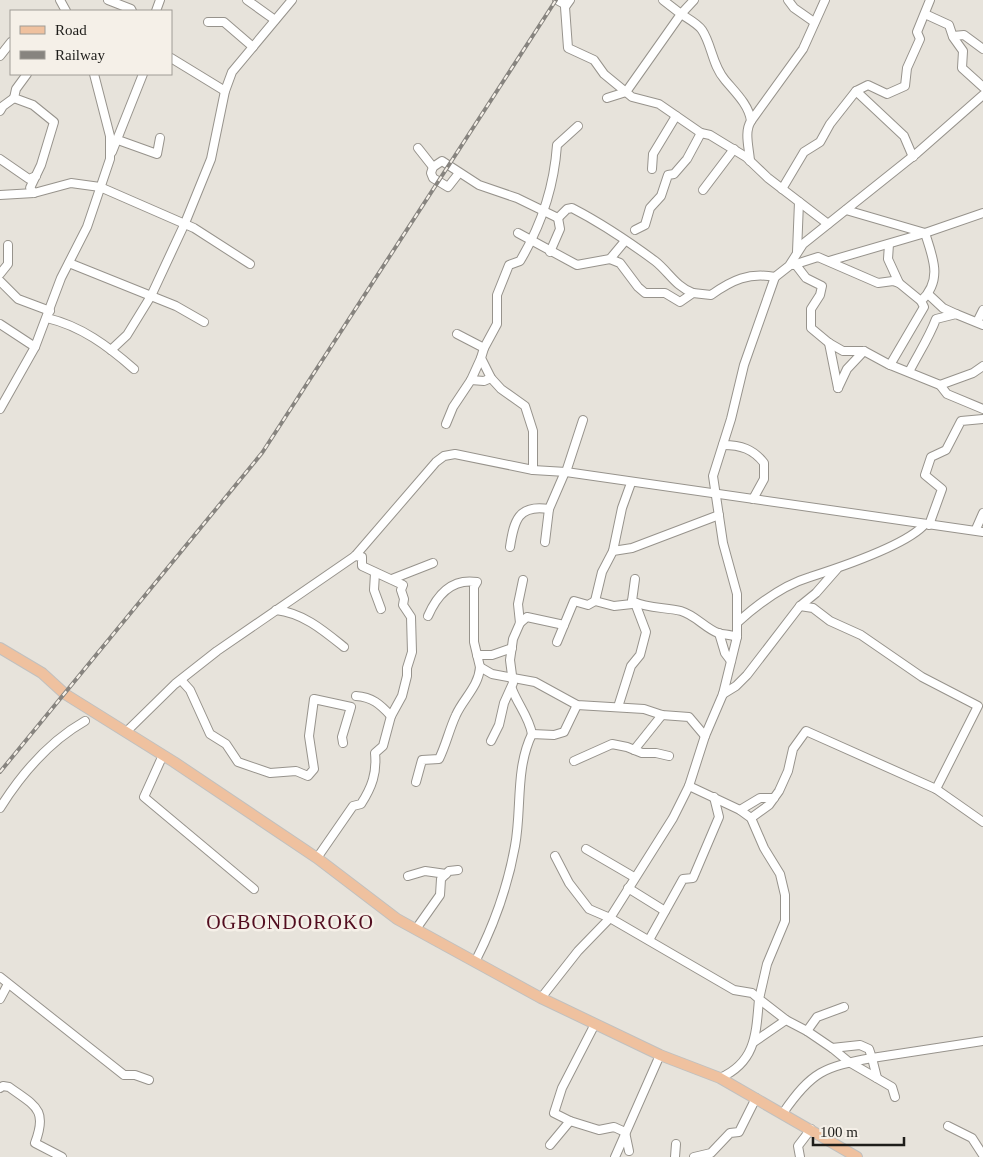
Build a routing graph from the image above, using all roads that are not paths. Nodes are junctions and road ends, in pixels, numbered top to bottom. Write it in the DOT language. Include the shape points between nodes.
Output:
graph roads {
  1 [pos="108,0"];
  2 [pos="247,0"];
  3 [pos="292,0"];
  4 [pos="557,0"];
  5 [pos="663,0"];
  6 [pos="694,0"];
  7 [pos="788,0"];
  8 [pos="825,0"];
  9 [pos="930,0"];
  10 [pos="568,3"];
  11 [pos="132,10"];
  12 [pos="681,14"];
  13 [pos="925,14"];
  14 [pos="275,20"];
  15 [pos="208,22"];
  16 [pos="814,22"];
  17 [pos="953,36"];
  18 [pos="10,43"];
  19 [pos="253,47"];
  20 [pos="983,49"];
  21 [pos="0,56"];
  22 [pos="172,59"];
  23 [pos="26,75"];
  24 [pos="94,75"];
  25 [pos="144,75"];
  26 [pos="983,87"];
  27 [pos="225,91"];
  28 [pos="856,91"];
  29 [pos="626,92"];
  30 [pos="983,95"];
  31 [pos="14,98"];
  32 [pos="607,98"];
  33 [pos="0,112"];
  34 [pos="676,116"];
  35 [pos="751,121"];
  36 [pos="578,126"];
  37 [pos="701,133"];
  38 [pos="160,138"];
  39 [pos="118,140"];
  40 [pos="418,148"];
  41 [pos="734,149"];
  42 [pos="111,154"];
  43 [pos="913,157"];
  44 [pos="0,158"];
  45 [pos="750,160"];
  46 [pos="434,167"];
  47 [pos="652,169"];
  48 [pos="459,173"];
  49 [pos="36,176"];
  50 [pos="100,187"];
  51 [pos="782,189"];
  52 [pos="703,190"];
  53 [pos="34,193"];
  54 [pos="0,195"];
  55 [pos="799,202"];
  56 [pos="544,209"];
  57 [pos="846,210"];
  58 [pos="983,213"];
  59 [pos="558,218"];
  60 [pos="185,224"];
  61 [pos="828,224"];
  62 [pos="635,230"];
  63 [pos="518,233"];
  64 [pos="925,233"];
  65 [pos="532,241"];
  66 [pos="625,241"];
  67 [pos="889,244"];
  68 [pos="8,245"];
  69 [pos="550,252"];
  70 [pos="797,254"];
  71 [pos="610,259"];
  72 [pos="828,260"];
  73 [pos="69,263"];
  74 [pos="250,264"];
  75 [pos="792,266"];
  76 [pos="0,274"];
  77 [pos="775,277"];
  78 [pos="0,280"];
  79 [pos="899,283"];
  80 [pos="693,293"];
  81 [pos="928,294"];
  82 [pos="151,296"];
  83 [pos="921,301"];
  84 [pos="983,310"];
  85 [pos="48,314"];
  86 [pos="956,314"];
  87 [pos="204,322"];
  88 [pos="0,324"];
  89 [pos="980,324"];
  90 [pos="457,334"];
  91 [pos="829,343"];
  92 [pos="35,347"];
  93 [pos="484,348"];
  94 [pos="112,350"];
  95 [pos="864,351"];
  96 [pos="481,358"];
  97 [pos="890,365"];
  98 [pos="983,366"];
  99 [pos="134,370"];
  100 [pos="909,372"];
  101 [pos="491,378"];
  102 [pos="471,380"];
  103 [pos="940,385"];
  104 [pos="0,408"];
  105 [pos="983,409"];
  106 [pos="983,419"];
  107 [pos="584,420"];
  108 [pos="446,424"];
  109 [pos="723,445"];
  110 [pos="533,470"];
  111 [pos="565,472"];
  112 [pos="631,483"];
  113 [pos="715,493"];
  114 [pos="753,499"];
  115 [pos="549,509"];
  116 [pos="983,513"];
  117 [pos="719,515"];
  118 [pos="927,524"];
  119 [pos="979,530"];
  120 [pos="545,542"];
  121 [pos="510,547"];
  122 [pos="613,551"];
  123 [pos="355,556"];
  124 [pos="433,563"];
  125 [pos="838,568"];
  126 [pos="375,573"];
  127 [pos="636,579"];
  128 [pos="392,580"];
  129 [pos="522,580"];
  130 [pos="596,601"];
  131 [pos="633,602"];
  132 [pos="800,606"];
  133 [pos="381,609"];
  134 [pos="276,610"];
  135 [pos="428,616"];
  136 [pos="738,622"];
  137 [pos="520,623"];
  138 [pos="564,625"];
  139 [pos="719,633"];
  140 [pos="737,637"];
  141 [pos="557,642"];
  142 [pos="344,647"];
  143 [pos="0,648"];
  144 [pos="512,648"];
  145 [pos="477,655"];
  146 [pos="731,661"];
  147 [pos="480,667"];
  148 [pos="512,676"];
  149 [pos="181,680"];
  150 [pos="512,689"];
  151 [pos="723,694"];
  152 [pos="356,696"];
  153 [pos="577,705"];
  154 [pos="618,706"];
  155 [pos="391,716"];
  156 [pos="662,716"];
  157 [pos="85,721"];
  158 [pos="126,732"];
  159 [pos="532,734"];
  160 [pos="705,736"];
  161 [pos="491,741"];
  162 [pos="343,743"];
  163 [pos="634,750"];
  164 [pos="163,755"];
  165 [pos="668,756"];
  166 [pos="574,761"];
  167 [pos="416,782"];
  168 [pos="689,786"];
  169 [pos="936,789"];
  170 [pos="714,797"];
  171 [pos="774,798"];
  172 [pos="750,802"];
  173 [pos="0,808"];
  174 [pos="740,810"];
  175 [pos="751,818"];
  176 [pos="983,822"];
  177 [pos="586,849"];
  178 [pos="555,856"];
  179 [pos="317,858"];
  180 [pos="458,870"];
  181 [pos="446,874"];
  182 [pos="408,876"];
  183 [pos="634,878"];
  184 [pos="628,888"];
  185 [pos="254,889"];
  186 [pos="665,911"];
  187 [pos="610,918"];
  188 [pos="416,929"];
  189 [pos="649,940"];
  190 [pos="475,962"];
  191 [pos="0,977"];
  192 [pos="8,984"];
  193 [pos="541,998"];
  194 [pos="0,999"];
  195 [pos="759,999"];
  196 [pos="844,1007"];
  197 [pos="786,1020"];
  198 [pos="595,1024"];
  199 [pos="807,1032"];
  200 [pos="983,1041"];
  201 [pos="754,1042"];
  202 [pos="832,1048"];
  203 [pos="660,1055"];
  204 [pos="872,1058"];
  205 [pos="850,1062"];
  206 [pos="720,1078"];
  207 [pos="877,1078"];
  208 [pos="150,1080"];
  209 [pos="0,1088"];
  210 [pos="895,1097"];
  211 [pos="756,1098"];
  212 [pos="784,1113"];
  213 [pos="570,1121"];
  214 [pos="948,1126"];
  215 [pos="811,1129"];
  216 [pos="625,1132"];
  217 [pos="676,1144"];
  218 [pos="550,1145"];
  219 [pos="616,1154"];
  220 [pos="626,1154"];
  221 [pos="983,1155"];
  222 [pos="62,1157"];
  223 [pos="675,1157"];
  224 [pos="694,1157"];
  225 [pos="800,1157"];
  226 [pos="857,1157"];
  1 -- 11 [label="street"];
  2 -- 14 [label="street"];
  3 -- 14 [label="street"];
  4 -- 10 [label="street"];
  5 -- 12 [label="street"];
  6 -- 12 [label="street"];
  7 -- 16 [label="street"];
  8 -- 16 [label="street"];
  9 -- 13 [label="street"];
  10 -- 29 [label="street" via="565,25 568,48 594,60 604,74"];
  12 -- 29 [label="street"];
  12 -- 35 [label="street" via="702,29 724,80 750,110"];
  13 -- 17 [label="street" via="949,25"];
  13 -- 28 [label="street" via="916,32 920,39 907,68 905,86 886,94 868,85"];
  14 -- 19 [label="street"];
  15 -- 19 [label="street" via="224,22"];
  16 -- 35 [label="street" via="803,49"];
  17 -- 20 [label="street" via="964,35"];
  17 -- 26 [label="street" via="963,51 962,68"];
  18 -- 21 [label="street"];
  19 -- 27 [label="street" via="232,72"];
  22 -- 27 [label="street"];
  23 -- 31 [label="street" via="16,88"];
  24 -- 42 [label="street" via="110,136"];
  25 -- 39 [label="street"];
  27 -- 60 [label="street" via="211,158"];
  28 -- 43 [label="street" via="904,136"];
  28 -- 51 [label="street" via="820,142 804,152"];
  29 -- 32 [label="street"];
  29 -- 34 [label="street" via="632,98 659,104"];
  30 -- 43 [label="street"];
  31 -- 33 [label="street"];
  31 -- 49 [label="street" via="33,105 54,122"];
  34 -- 37 [label="street"];
  34 -- 47 [label="street" via="654,154"];
  35 -- 45 [label="street" via="746,133"];
  36 -- 56 [label="street" via="557,145 555,176"];
  37 -- 41 [label="street"];
  37 -- 62 [label="street" via="686,159 674,174 668,175 661,196 650,208 645,225"];
  38 -- 39 [label="street" via="157,154"];
  39 -- 42 [label="street"];
  40 -- 46 [label="street"];
  41 -- 45 [label="street"];
  41 -- 52 [label="street"];
  42 -- 50 [label="street"];
  43 -- 57 [label="street"];
  44 -- 49 [label="street" via="29,179"];
  45 -- 51 [label="street"];
  46 -- 48 [label="street" via="442,162"];
  46 -- 48 [label="street" via="433,178 448,187"];
  48 -- 56 [label="street" via="480,185"];
  49 -- 53 [label="street" via="30,188"];
  50 -- 53 [label="street" via="71,183"];
  50 -- 60 [label="street"];
  50 -- 73 [label="street" via="87,227"];
  51 -- 55 [label="street"];
  53 -- 54 [label="street"];
  55 -- 61 [label="street"];
  55 -- 70 [label="street"];
  56 -- 59 [label="street"];
  56 -- 65 [label="street"];
  57 -- 61 [label="street"];
  57 -- 64 [label="street"];
  58 -- 64 [label="street"];
  59 -- 66 [label="street" via="572,208"];
  59 -- 69 [label="street" via="560,229"];
  60 -- 74 [label="street"];
  60 -- 82 [label="street"];
  61 -- 70 [label="street" via="803,244"];
  63 -- 65 [label="street"];
  64 -- 67 [label="street"];
  64 -- 81 [label="street" via="936,267"];
  65 -- 69 [label="street"];
  65 -- 93 [label="street" via="520,261 509,265 498,295 497,324"];
  66 -- 71 [label="street"];
  66 -- 80 [label="street" via="656,262 683,290"];
  67 -- 72 [label="street"];
  67 -- 79 [label="street" via="888,259"];
  68 -- 76 [label="street" via="8,264"];
  69 -- 71 [label="street" via="577,265"];
  70 -- 75 [label="street"];
  71 -- 80 [label="street" via="620,264 638,288 646,293 664,293 680,302"];
  72 -- 75 [label="street" via="818,256"];
  72 -- 79 [label="street" via="878,283"];
  73 -- 82 [label="street"];
  73 -- 85 [label="street"];
  75 -- 77 [label="street"];
  75 -- 91 [label="street" via="822,286 811,309 811,328"];
  77 -- 80 [label="street" via="758,274 726,283 711,295"];
  77 -- 109 [label="street" via="744,365"];
  78 -- 85 [label="street" via="18,299"];
  79 -- 83 [label="street"];
  81 -- 83 [label="street"];
  81 -- 86 [label="street" via="943,308"];
  82 -- 87 [label="street"];
  82 -- 94 [label="street" via="126,335"];
  83 -- 97 [label="street" via="924,307"];
  84 -- 89 [label="street"];
  85 -- 92 [label="street"];
  85 -- 94 [label="street"];
  86 -- 89 [label="street"];
  86 -- 100 [label="street" via="936,319"];
  88 -- 92 [label="street"];
  90 -- 93 [label="street"];
  91 -- 95 [label="street" via="843,351"];
  91 -- 95 [label="street" via="838,388 847,369"];
  92 -- 104 [label="street"];
  93 -- 96 [label="street"];
  94 -- 99 [label="street"];
  95 -- 97 [label="street"];
  96 -- 101 [label="street"];
  96 -- 102 [label="street"];
  97 -- 100 [label="street"];
  98 -- 103 [label="street"];
  100 -- 103 [label="street"];
  101 -- 102 [label="street"];
  101 -- 110 [label="street" via="525,406 533,431"];
  102 -- 108 [label="street"];
  103 -- 105 [label="street" via="947,394"];
  106 -- 118 [label="street" via="961,421 946,450 931,457 925,475 942,489"];
  107 -- 111 [label="street"];
  109 -- 113 [label="street" via="713,476"];
  109 -- 114 [label="street" via="740,445 757,454 764,463 764,479"];
  110 -- 111 [label="street"];
  110 -- 123 [label="street" via="455,454 444,456 421,478"];
  111 -- 112 [label="street"];
  111 -- 115 [label="street"];
  112 -- 113 [label="street"];
  112 -- 122 [label="street"];
  113 -- 114 [label="street"];
  113 -- 117 [label="street"];
  114 -- 118 [label="street"];
  115 -- 120 [label="street"];
  115 -- 121 [label="street" via="533,506 522,513 513,527"];
  116 -- 119 [label="street"];
  117 -- 122 [label="street" via="632,548"];
  117 -- 136 [label="street" via="737,594"];
  118 -- 119 [label="street"];
  118 -- 125 [label="street" via="918,533"];
  122 -- 130 [label="street" via="602,572"];
  123 -- 126 [label="street" via="362,557 362,566"];
  123 -- 134 [label="street"];
  124 -- 128 [label="street"];
  125 -- 132 [label="street"];
  125 -- 136 [label="street" via="809,577 759,603"];
  126 -- 128 [label="street"];
  126 -- 133 [label="street" via="374,590"];
  127 -- 131 [label="street"];
  128 -- 155 [label="street" via="403,585 403,605 411,617 412,652 402,696"];
  129 -- 137 [label="street" via="518,604"];
  130 -- 131 [label="street" via="614,606"];
  130 -- 138 [label="street" via="588,605 574,602"];
  131 -- 139 [label="street" via="681,611"];
  131 -- 154 [label="street" via="646,632 640,655 631,666"];
  132 -- 151 [label="street" via="747,675"];
  132 -- 169 [label="street" via="810,607 830,621 861,635 922,677 978,706"];
  134 -- 142 [label="street" via="298,615"];
  134 -- 149 [label="street"];
  135 -- 145 [label="street" via="443,592 464,580 477,582 474,587 474,642"];
  136 -- 140 [label="street"];
  137 -- 138 [label="street" via="527,617"];
  137 -- 144 [label="street"];
  138 -- 141 [label="street"];
  139 -- 140 [label="street"];
  139 -- 146 [label="street" via="724,653"];
  140 -- 146 [label="street"];
  143 -- 158 [label="main road"];
  144 -- 145 [label="street" via="492,655"];
  144 -- 148 [label="street"];
  145 -- 147 [label="street"];
  146 -- 151 [label="street"];
  147 -- 148 [label="street" via="492,674"];
  147 -- 167 [label="street" via="479,676 455,717 439,760 422,760"];
  148 -- 150 [label="street"];
  148 -- 153 [label="street" via="535,682"];
  149 -- 158 [label="street"];
  149 -- 162 [label="street" via="190,690 210,734 226,744 238,762 270,773 296,771 308,776 314,769 309,736 314,700 351,707"];
  150 -- 159 [label="street" via="529,720"];
  150 -- 161 [label="street"];
  151 -- 160 [label="street"];
  152 -- 155 [label="street" via="368,697 381,704"];
  153 -- 154 [label="street"];
  153 -- 159 [label="street" via="564,732"];
  154 -- 156 [label="street" via="644,708"];
  155 -- 179 [label="street" via="383,746 375,753 375,775 368,794 361,804 353,806"];
  156 -- 160 [label="street" via="688,717"];
  156 -- 163 [label="street"];
  157 -- 173 [label="street" via="58,738 34,761"];
  158 -- 164 [label="main road"];
  159 -- 190 [label="street" via="521,766 515,847 492,925"];
  160 -- 168 [label="street"];
  163 -- 165 [label="street"];
  163 -- 166 [label="street" via="612,744"];
  164 -- 179 [label="main road"];
  164 -- 185 [label="street" via="144,797"];
  168 -- 170 [label="street"];
  168 -- 183 [label="street" via="673,818"];
  169 -- 171 [label="street" via="806,731 793,749 788,771"];
  169 -- 176 [label="street"];
  170 -- 174 [label="street"];
  170 -- 186 [label="street" via="719,817 700,864 693,878 683,879"];
  171 -- 172 [label="street"];
  171 -- 175 [label="street"];
  172 -- 174 [label="street"];
  172 -- 175 [label="street"];
  174 -- 175 [label="street"];
  175 -- 195 [label="street" via="780,874 786,908 782,932 767,964"];
  177 -- 183 [label="street"];
  178 -- 187 [label="street" via="569,883 589,909"];
  179 -- 188 [label="main road" via="397,919"];
  180 -- 181 [label="street"];
  181 -- 182 [label="street" via="425,871"];
  181 -- 188 [label="street" via="441,879 440,895"];
  183 -- 184 [label="street"];
  184 -- 186 [label="street"];
  184 -- 187 [label="street"];
  186 -- 189 [label="street"];
  187 -- 189 [label="street"];
  187 -- 193 [label="street" via="578,951"];
  188 -- 190 [label="main road"];
  189 -- 195 [label="street" via="734,990 752,993"];
  190 -- 193 [label="main road"];
  191 -- 192 [label="street"];
  192 -- 194 [label="street"];
  192 -- 208 [label="street" via="124,1075"];
  193 -- 198 [label="main road"];
  195 -- 197 [label="street"];
  195 -- 201 [label="street"];
  196 -- 199 [label="street" via="818,1017"];
  197 -- 199 [label="street"];
  197 -- 201 [label="street"];
  198 -- 203 [label="main road"];
  198 -- 213 [label="street" via="562,1088 554,1113"];
  199 -- 202 [label="street"];
  200 -- 204 [label="street"];
  201 -- 206 [label="street" via="742,1065"];
  202 -- 204 [label="street" via="860,1046 869,1049"];
  202 -- 205 [label="street"];
  203 -- 206 [label="main road"];
  203 -- 216 [label="street"];
  204 -- 205 [label="street"];
  204 -- 207 [label="street"];
  205 -- 207 [label="street"];
  205 -- 212 [label="street" via="829,1067 801,1088"];
  206 -- 211 [label="main road"];
  207 -- 210 [label="street" via="892,1087"];
  209 -- 222 [label="street" via="9,1087 35,1107 41,1114 41,1127 35,1143"];
  211 -- 212 [label="main road"];
  211 -- 224 [label="street" via="739,1132 730,1133 710,1153"];
  212 -- 215 [label="main road"];
  213 -- 216 [label="street" via="599,1130 614,1128"];
  213 -- 218 [label="street"];
  214 -- 221 [label="street" via="972,1138"];
  215 -- 225 [label="street" via="798,1146"];
  215 -- 226 [label="main road"];
  216 -- 219 [label="street"];
  216 -- 220 [label="street"];
  217 -- 223 [label="street"];
  219 -- 220 [label="street"];
}
